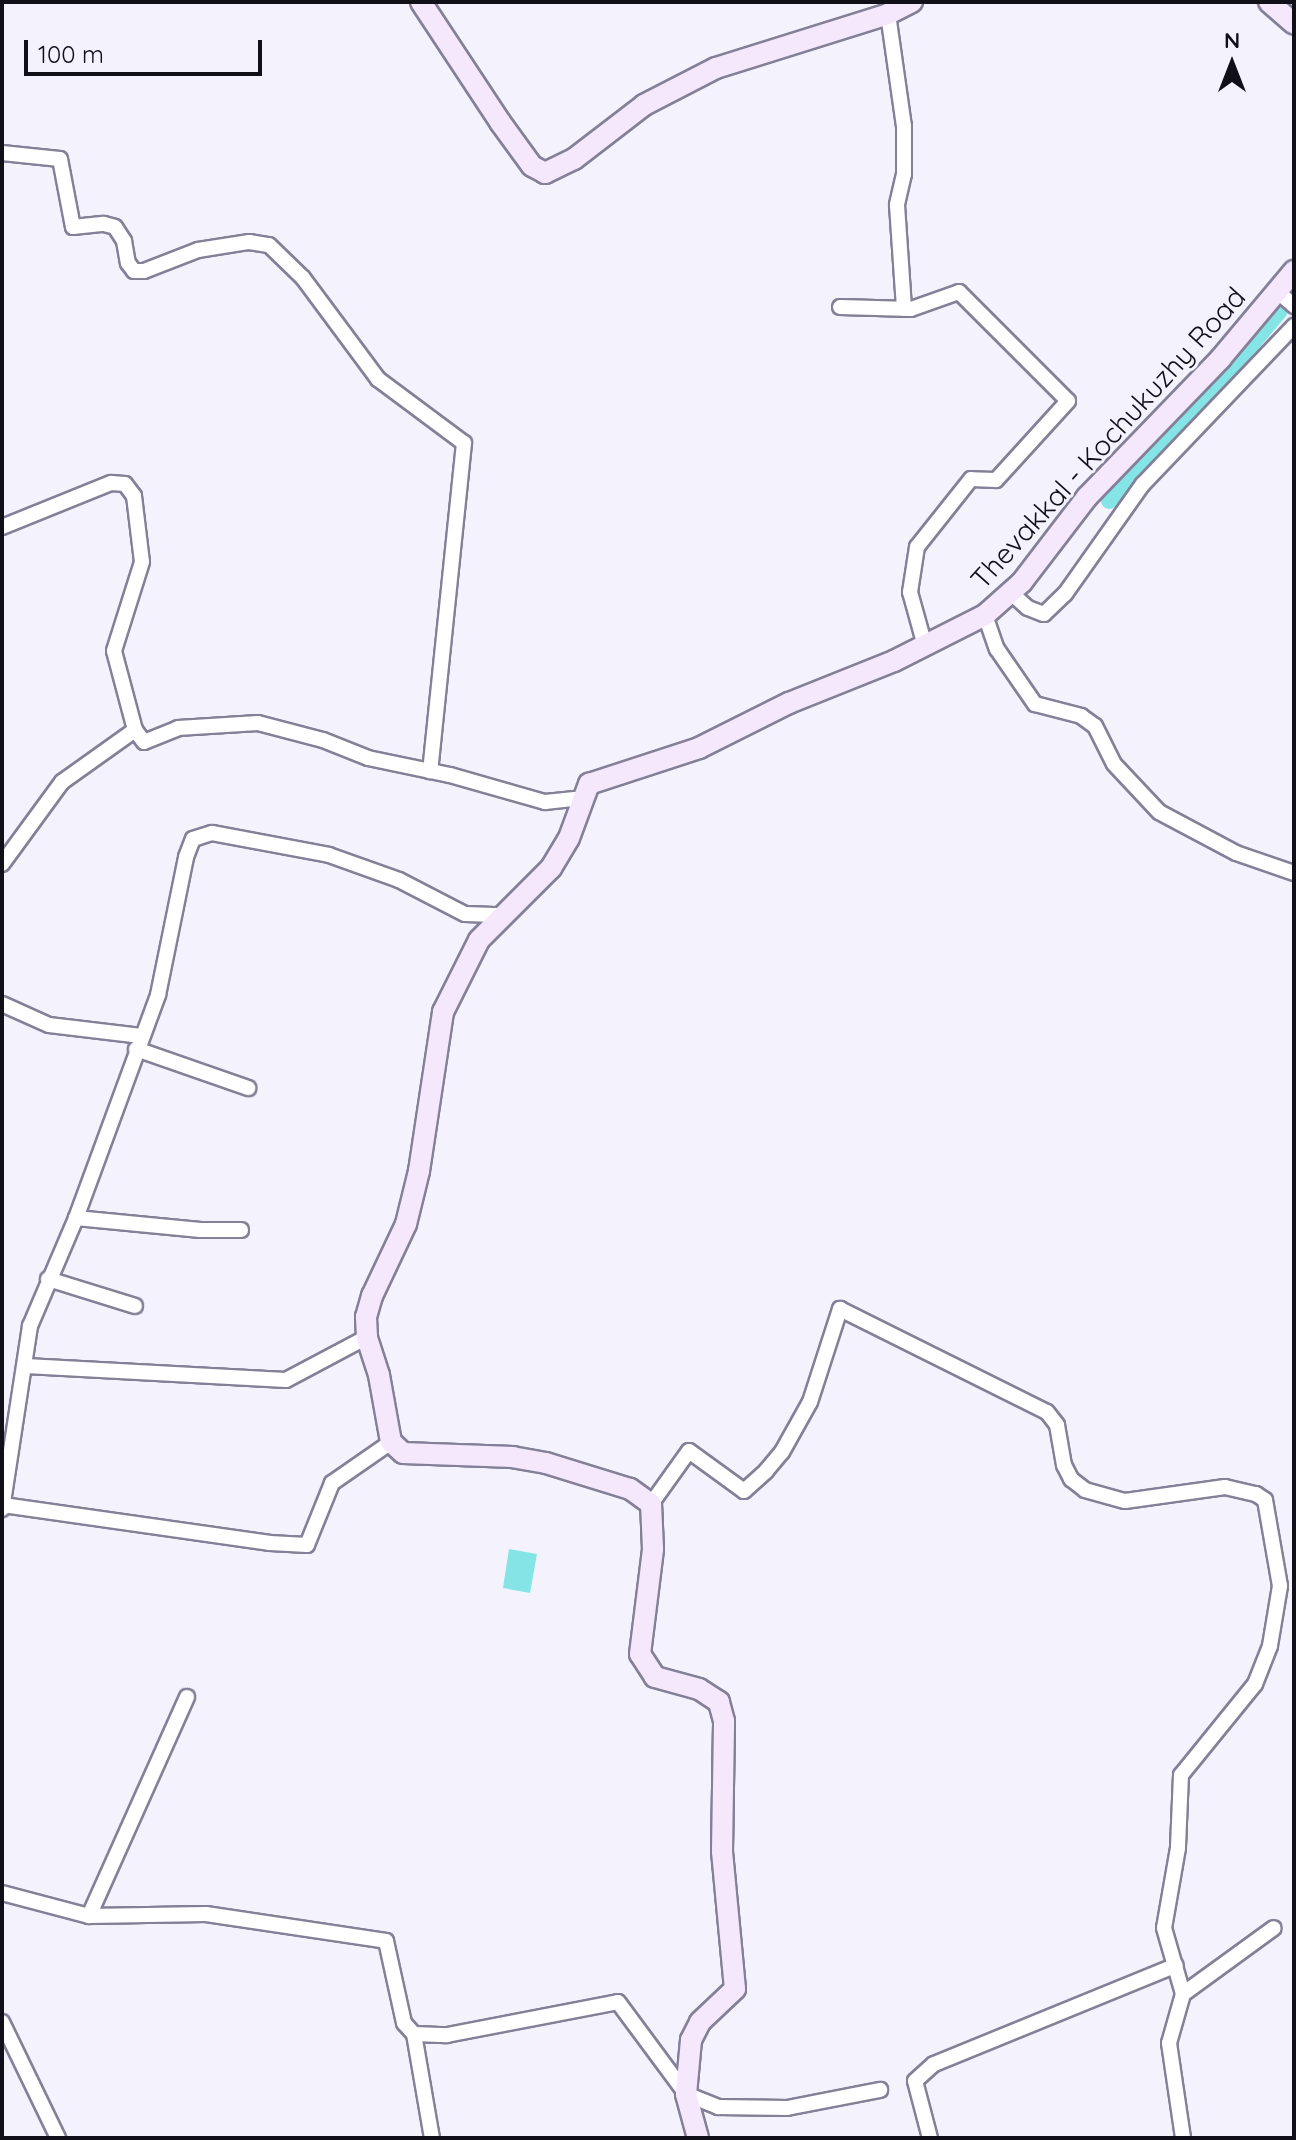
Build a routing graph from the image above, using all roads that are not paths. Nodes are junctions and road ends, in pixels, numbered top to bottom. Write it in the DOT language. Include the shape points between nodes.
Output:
graph roads {
  1 [pos="421,2"];
  2 [pos="912,2"];
  3 [pos="1269,2"];
  4 [pos="888,14"];
  5 [pos="1294,24"];
  6 [pos="2,153"];
  7 [pos="1294,271"];
  8 [pos="1277,291"];
  9 [pos="1294,306"];
  10 [pos="840,307"];
  11 [pos="904,309"];
  12 [pos="1294,326"];
  13 [pos="2,527"];
  14 [pos="1010,592"];
  15 [pos="985,615"];
  16 [pos="925,646"];
  17 [pos="135,730"];
  18 [pos="430,771"];
  19 [pos="582,798"];
  20 [pos="2,864"];
  21 [pos="1294,873"];
  22 [pos="502,915"];
  23 [pos="2,1004"];
  24 [pos="138,1043"];
  25 [pos="248,1088"];
  26 [pos="76,1218"];
  27 [pos="241,1230"];
  28 [pos="48,1279"];
  29 [pos="135,1306"];
  30 [pos="367,1337"];
  31 [pos="26,1366"];
  32 [pos="391,1442"];
  33 [pos="651,1504"];
  34 [pos="2,1507"];
  35 [pos="1287,1586"];
  36 [pos="187,1697"];
  37 [pos="2,1893"];
  38 [pos="89,1916"];
  39 [pos="1274,1928"];
  40 [pos="1176,1965"];
  41 [pos="1183,1994"];
  42 [pos="2,2022"];
  43 [pos="414,2034"];
  44 [pos="9,2053"];
  45 [pos="880,2090"];
  46 [pos="686,2094"];
  47 [pos="58,2138"];
  48 [pos="432,2138"];
  49 [pos="698,2138"];
  50 [pos="930,2138"];
  51 [pos="1183,2138"];
  1 -- 4 [label="street" via="500,122 532,166 545,173 574,159 644,105 716,68"];
  2 -- 4 [label="street"];
  3 -- 5 [label="street"];
  4 -- 11 [label="street" via="904,126 904,174 897,205"];
  6 -- 18 [label="street" via="60,159 73,227 115,227 134,271 198,250 249,242 269,245 303,278 378,379 464,443"];
  7 -- 8 [label="street, Thevakkal - Kochukuzhy Road"];
  8 -- 9 [label="street"];
  8 -- 14 [label="street, Thevakkal - Kochukuzhy Road" via="1221,358 1087,497"];
  10 -- 11 [label="street"];
  11 -- 16 [label="street" via="959,292 1068,401 996,480 971,479 917,547 910,592"];
  12 -- 14 [label="street" via="1143,484 1065,594 1044,614"];
  13 -- 17 [label="street" via="111,483 125,484 134,496 142,562 114,651"];
  14 -- 15 [label="street, Thevakkal - Kochukuzhy Road"];
  15 -- 16 [label="street, Thevakkal - Kochukuzhy Road"];
  15 -- 21 [label="street" via="997,649 1035,704 1081,716 1095,726 1114,764 1159,812 1236,853"];
  16 -- 19 [label="street, Thevakkal - Kochukuzhy Road" via="699,748 589,784"];
  17 -- 18 [label="street" via="144,742 178,728 258,723 368,758"];
  17 -- 20 [label="street" via="62,782"];
  18 -- 19 [label="street" via="545,802"];
  19 -- 22 [label="street" via="569,838 551,868"];
  22 -- 24 [label="street" via="465,914 399,880 329,855 212,833 193,839 158,995"];
  22 -- 30 [label="street" via="479,940 443,1012 419,1171 406,1224 372,1296"];
  23 -- 24 [label="street" via="49,1025"];
  24 -- 25 [label="street"];
  24 -- 26 [label="street"];
  26 -- 27 [label="street"];
  26 -- 28 [label="street"];
  28 -- 29 [label="street"];
  28 -- 31 [label="street" via="30,1326"];
  30 -- 31 [label="street" via="286,1380"];
  30 -- 32 [label="street"];
  31 -- 34 [label="street"];
  32 -- 33 [label="street" via="403,1453 546,1463 630,1489"];
  32 -- 34 [label="street" via="332,1483 307,1545"];
  33 -- 35 [label="street" via="689,1451 744,1491 766,1471 810,1402 840,1309 1047,1412 1057,1425 1064,1465 1085,1490 1125,1501 1209,1487 1256,1494 1265,1500"];
  33 -- 46 [label="street" via="654,1539 640,1654 655,1677 699,1689 719,1702 724,1721 722,1851 735,1989 694,2029"];
  35 -- 40 [label="street" via="1255,1684 1181,1775 1178,1848 1164,1912"];
  36 -- 38 [label="street"];
  37 -- 38 [label="street"];
  38 -- 43 [label="street" via="206,1914 386,1941 404,2023"];
  39 -- 41 [label="street"];
  40 -- 41 [label="street"];
  40 -- 50 [label="street" via="934,2064 915,2081"];
  41 -- 51 [label="street" via="1169,2043"];
  42 -- 44 [label="street"];
  43 -- 46 [label="street" via="447,2035 618,2002"];
  43 -- 48 [label="street"];
  44 -- 47 [label="street"];
  45 -- 46 [label="street" via="787,2108 718,2107"];
  46 -- 49 [label="street"];
}
